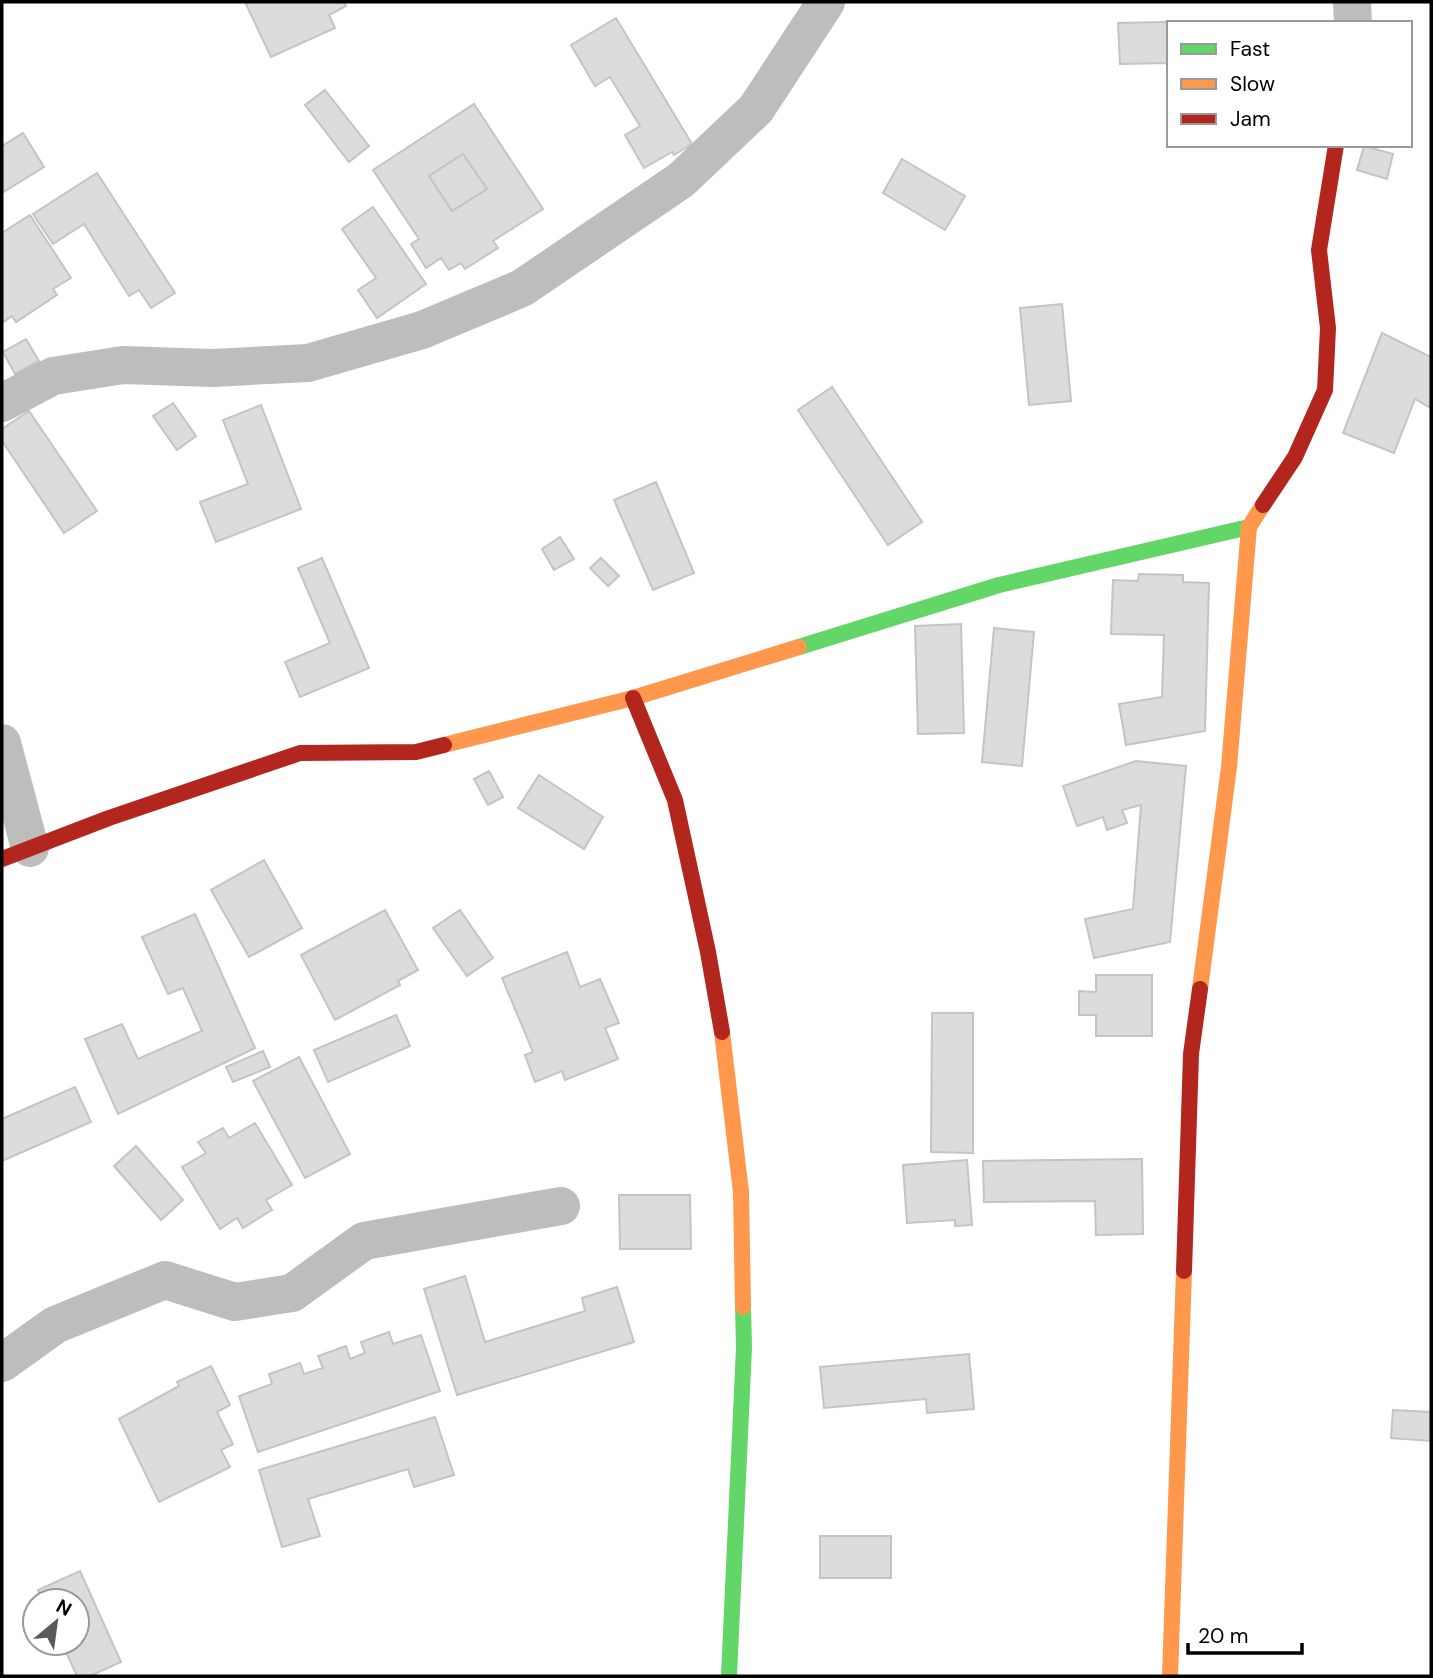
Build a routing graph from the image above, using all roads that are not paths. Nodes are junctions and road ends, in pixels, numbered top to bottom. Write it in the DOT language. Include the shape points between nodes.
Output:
graph roads {
  1 [pos="825,2"];
  2 [pos="1352,2"];
  3 [pos="1353,21"];
  4 [pos="1336,147"];
  5 [pos="2,403"];
  6 [pos="1249,527"];
  7 [pos="633,698"];
  8 [pos="2,743"];
  9 [pos="16,853"];
  10 [pos="561,1206"];
  11 [pos="2,1363"];
  12 [pos="729,1676"];
  13 [pos="1170,1676"];
  1 -- 5 [label="street" via="747,118 681,180 522,288 422,330 308,363 213,368 123,365 53,376"];
  2 -- 3 [label="street"];
  4 -- 6 [label="street" via="1319,250 1328,328 1325,390 1295,457"];
  6 -- 7 [label="street" via="999,585"];
  6 -- 13 [label="street" via="1229,767 1191,1054"];
  7 -- 9 [label="street" via="416,752 300,753"];
  7 -- 12 [label="street" via="675,800 689,863 724,1044 741,1192 744,1347"];
  8 -- 9 [label="street"];
  10 -- 11 [label="street" via="364,1241 292,1293 235,1302 165,1280 55,1325"];
}
